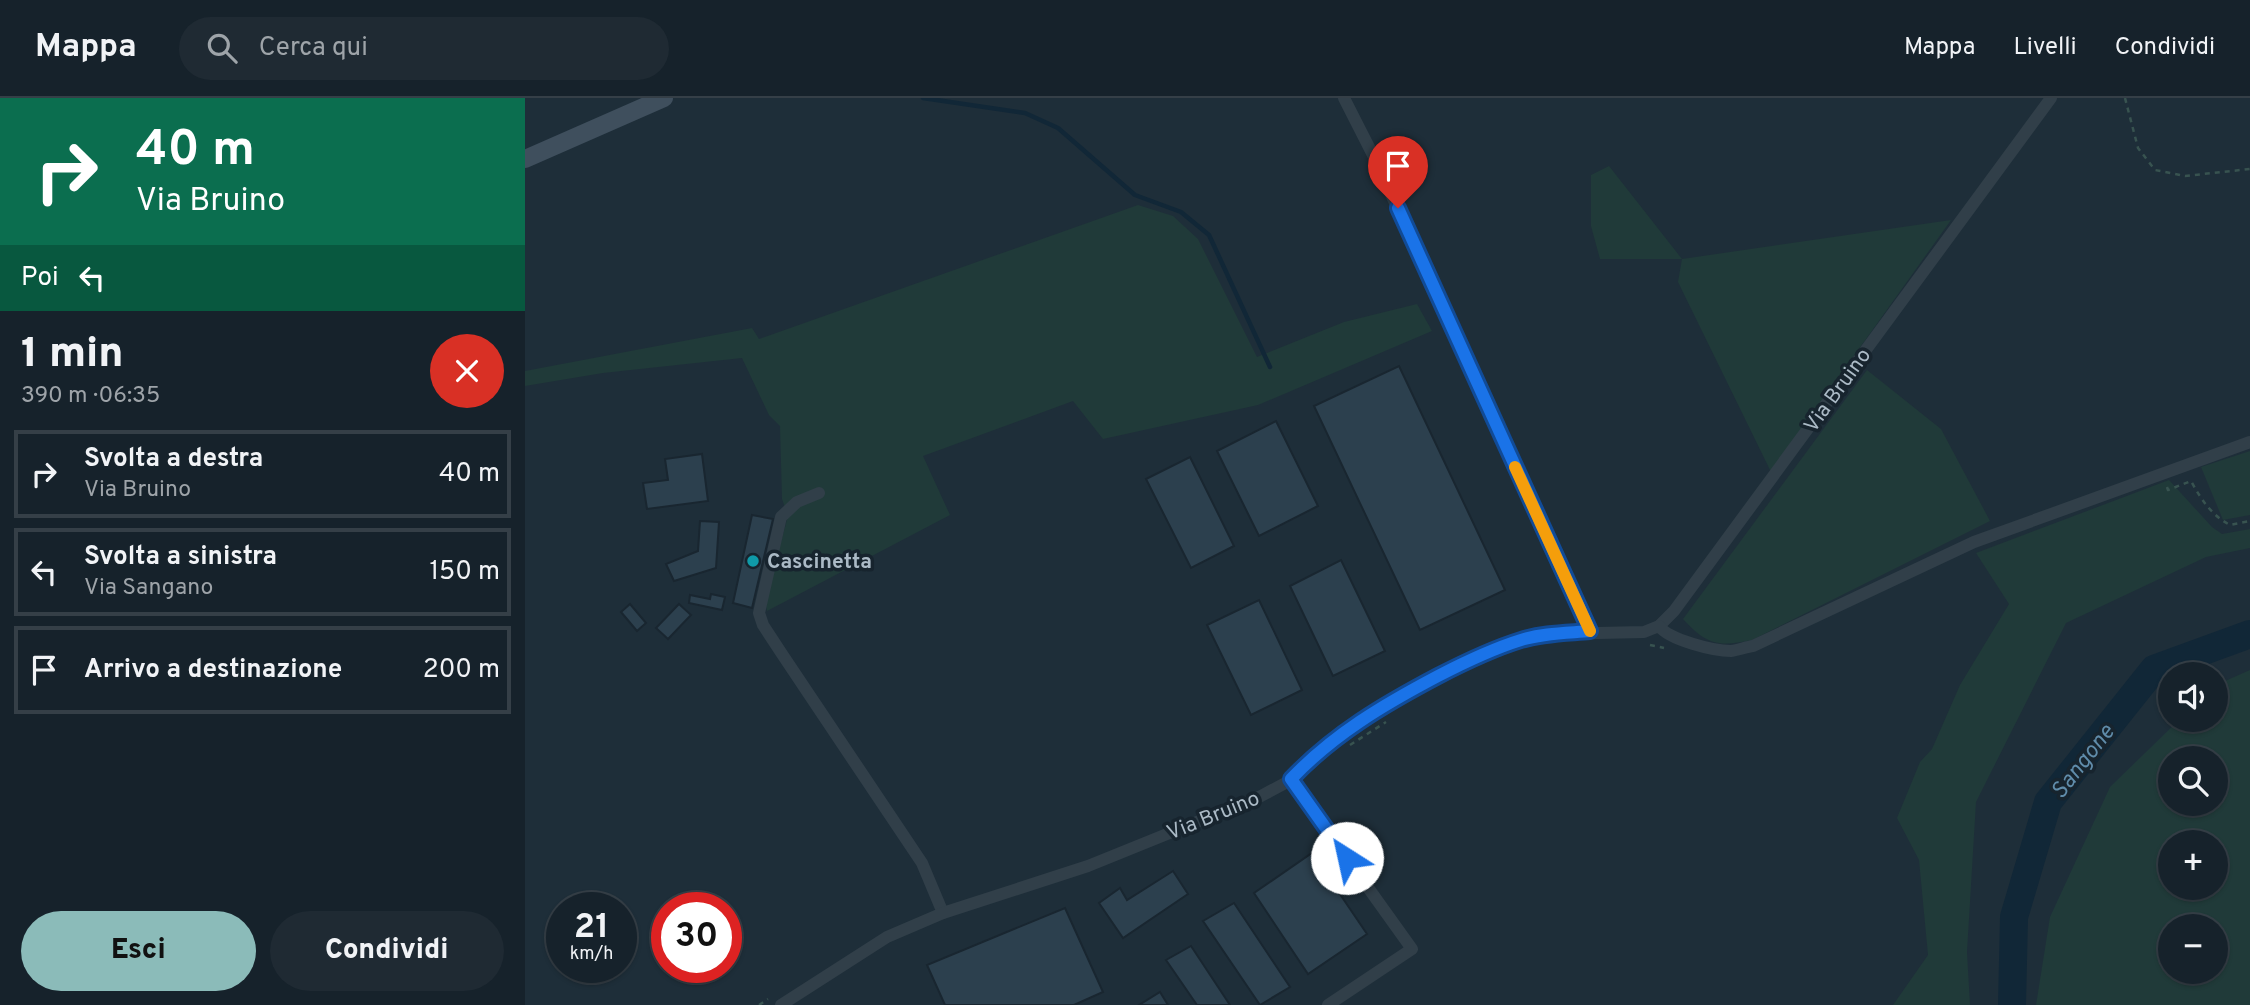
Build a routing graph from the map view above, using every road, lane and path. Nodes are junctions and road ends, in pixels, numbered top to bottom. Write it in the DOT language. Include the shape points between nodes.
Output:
graph roads {
  1 [pos="664,98"];
  2 [pos="1344,98"];
  3 [pos="2051,98"];
  4 [pos="2125,98"];
  5 [pos="525,159"];
  6 [pos="2250,169"];
  7 [pos="2250,443"];
  8 [pos="2164,481"];
  9 [pos="819,493"];
  10 [pos="2250,521"];
  11 [pos="1658,626"];
  12 [pos="1590,631"];
  13 [pos="1649,645"];
  14 [pos="1676,651"];
  15 [pos="1395,717"];
  16 [pos="1349,746"];
  17 [pos="1291,779"];
  18 [pos="943,913"];
  19 [pos="781,1005"];
  20 [pos="1328,1005"];
  1 -- 5 [label="main road"];
  2 -- 12 [label="street"];
  3 -- 11 [label="street, Via Bruino" via="1674,611"];
  4 -- 6 [label="path" via="2137,148 2155,170 2185,176"];
  7 -- 11 [label="street" via="1974,542 1753,646 1730,651 1700,645 1664,633"];
  8 -- 10 [label="path" via="2168,490 2191,481 2218,519 2230,525"];
  9 -- 18 [label="street" via="797,502 782,517 759,613 922,863"];
  11 -- 12 [label="street, Via Bruino" via="1644,632"];
  12 -- 17 [label="street, Via Bruino" via="1523,639 1482,654 1350,726"];
  13 -- 14 [label="path"];
  15 -- 16 [label="path"];
  17 -- 18 [label="street, Via Bruino" via="1261,796 1088,866"];
  17 -- 20 [label="street" via="1412,949"];
  18 -- 19 [label="street, Via Bruino" via="887,937"];
}
